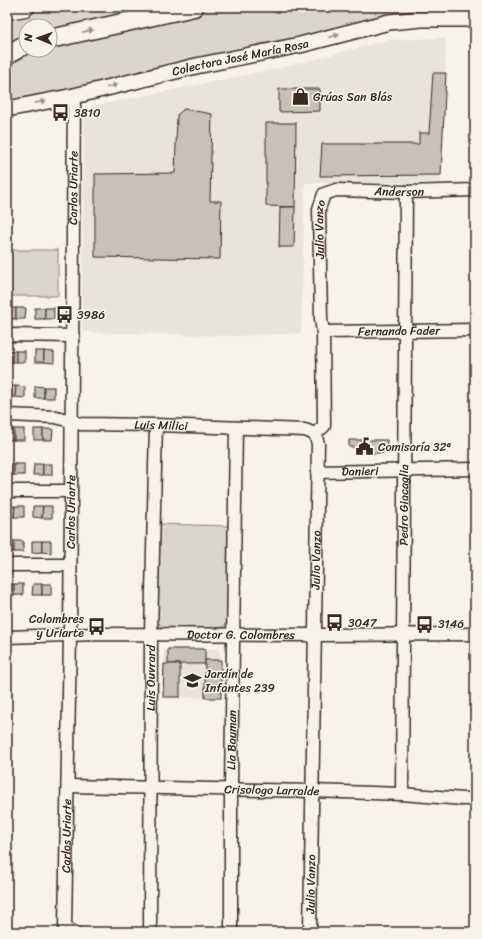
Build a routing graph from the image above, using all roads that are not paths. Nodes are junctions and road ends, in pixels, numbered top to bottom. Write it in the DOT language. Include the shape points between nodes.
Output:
graph roads {
  1 [pos="25,7"];
  2 [pos="194,7"];
  3 [pos="7,10"];
  4 [pos="475,19"];
  5 [pos="58,37"];
  6 [pos="18,45"];
  7 [pos="7,47"];
  8 [pos="18,49"];
  9 [pos="7,55"];
  10 [pos="74,96"];
  11 [pos="7,109"];
  12 [pos="475,190"];
  13 [pos="406,192"];
  14 [pos="324,194"];
  15 [pos="475,330"];
  16 [pos="405,331"];
  17 [pos="324,332"];
  18 [pos="7,335"];
  19 [pos="73,336"];
  20 [pos="7,416"];
  21 [pos="71,422"];
  22 [pos="156,425"];
  23 [pos="236,428"];
  24 [pos="315,434"];
  25 [pos="475,469"];
  26 [pos="404,470"];
  27 [pos="318,472"];
  28 [pos="7,491"];
  29 [pos="71,491"];
  30 [pos="70,565"];
  31 [pos="7,566"];
  32 [pos="151,634"];
  33 [pos="475,634"];
  34 [pos="70,635"];
  35 [pos="233,635"];
  36 [pos="315,635"];
  37 [pos="403,635"];
  38 [pos="7,637"];
  39 [pos="68,786"];
  40 [pos="150,788"];
  41 [pos="231,789"];
  42 [pos="312,791"];
  43 [pos="402,794"];
  44 [pos="475,799"];
  45 [pos="70,930"];
  46 [pos="150,932"];
  47 [pos="231,932"];
  48 [pos="310,932"];
  1 -- 3 [label="highway"];
  5 -- 2 [label="highway, one-way"];
  10 -- 4 [label="main road, Colectora José María Rosa, one-way" via="196,66 300,45 389,22"];
  6 -- 7 [label="highway"];
  8 -- 9 [label="highway"];
  11 -- 10 [label="main road, Colectora José María Rosa, one-way"];
  10 -- 19 [label="street, Carlos Uriarte"];
  12 -- 13 [label="street, Anderson"];
  13 -- 14 [label="street, Anderson" via="336,190"];
  13 -- 16 [label="street, Pedro Giacaglia"];
  14 -- 17 [label="street, Julio Vanzo" via="319,209 321,319"];
  15 -- 16 [label="street, Fernando Fader"];
  16 -- 17 [label="street, Fernando Fader"];
  16 -- 26 [label="street, Pedro Giacaglia"];
  17 -- 24 [label="street, Julio Vanzo" via="324,426"];
  18 -- 19 [label="street"];
  19 -- 21 [label="street, Carlos Uriarte"];
  20 -- 21 [label="street, Luis Milici" via="56,417"];
  21 -- 22 [label="street, Luis Milici"];
  21 -- 29 [label="street, Carlos Uriarte"];
  22 -- 23 [label="street, Luis Milici"];
  22 -- 32 [label="street, Luis Ouvrard"];
  23 -- 24 [label="street, Luis Milici" via="305,430"];
  23 -- 35 [label="street, Lia Bauman"];
  24 -- 27 [label="street, Julio Vanzo" via="318,444"];
  25 -- 26 [label="street, Danieri"];
  26 -- 27 [label="street, Danieri"];
  26 -- 37 [label="street, Pedro Giacaglia"];
  27 -- 36 [label="street, Julio Vanzo"];
  28 -- 29 [label="street"];
  29 -- 30 [label="street, Carlos Uriarte"];
  30 -- 31 [label="street"];
  30 -- 34 [label="street, Carlos Uriarte"];
  32 -- 34 [label="street, Doctor G. Colombres"];
  32 -- 35 [label="street, Doctor G. Colombres"];
  32 -- 40 [label="street, Luis Ouvrard"];
  33 -- 37 [label="street, Doctor G. Colombres"];
  34 -- 38 [label="street, Doctor G. Colombres"];
  34 -- 39 [label="street, Carlos Uriarte"];
  35 -- 36 [label="street, Doctor G. Colombres"];
  35 -- 41 [label="street, Lia Bauman"];
  36 -- 37 [label="street, Doctor G. Colombres"];
  36 -- 42 [label="street, Julio Vanzo"];
  37 -- 43 [label="street, Pedro Giacaglia"];
  39 -- 40 [label="street, Crisologo Larralde"];
  39 -- 45 [label="street, Carlos Uriarte"];
  40 -- 41 [label="street, Crisologo Larralde"];
  40 -- 46 [label="street, Luis Ouvrard"];
  41 -- 42 [label="street, Crisologo Larralde"];
  41 -- 47 [label="street, Lia Bauman"];
  42 -- 43 [label="street, Crisologo Larralde"];
  42 -- 48 [label="street, Julio Vanzo"];
  43 -- 44 [label="street, Crisologo Larralde"];
}
